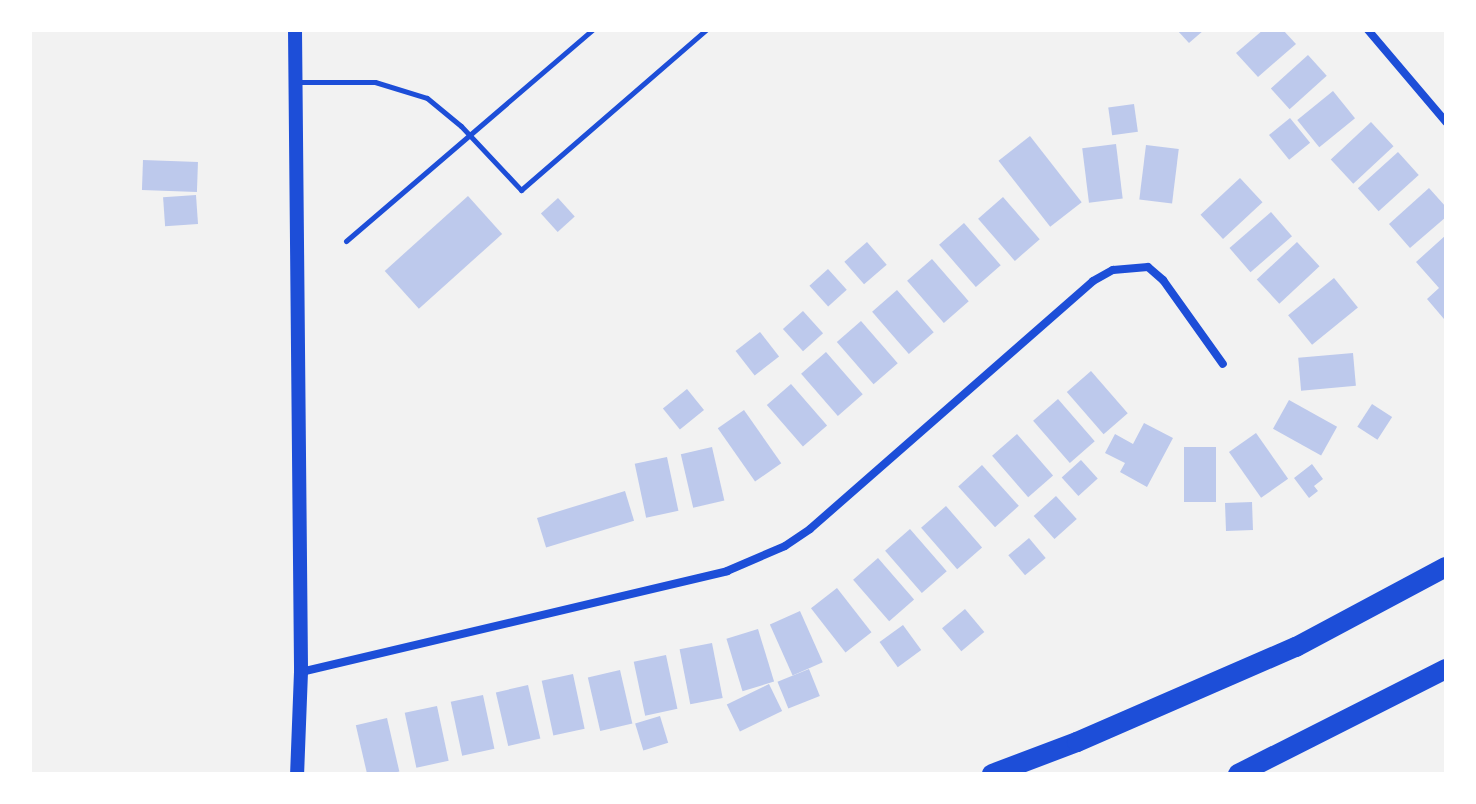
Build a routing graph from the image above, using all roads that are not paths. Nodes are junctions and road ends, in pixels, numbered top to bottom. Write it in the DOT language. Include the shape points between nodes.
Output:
graph roads {
  1 [pos="295,30"];
  2 [pos="592,30"];
  3 [pos="706,30"];
  4 [pos="1368,30"];
  5 [pos="296,82"];
  6 [pos="1446,122"];
  7 [pos="468,133"];
  8 [pos="346,241"];
  9 [pos="1223,364"];
  10 [pos="1446,567"];
  11 [pos="1446,669"];
  12 [pos="301,672"];
  13 [pos="297,774"];
  14 [pos="992,774"];
  15 [pos="1238,774"];
  1 -- 5 [label="street"];
  2 -- 7 [label="lane"];
  3 -- 7 [label="lane" via="521,190"];
  4 -- 6 [label="street"];
  5 -- 7 [label="lane" via="375,82 427,98"];
  5 -- 12 [label="street"];
  7 -- 8 [label="lane"];
  9 -- 12 [label="street" via="1148,267 1113,270 1093,281 785,546 727,571"];
  10 -- 14 [label="highway" via="1296,647"];
  11 -- 15 [label="highway"];
  12 -- 13 [label="street"];
}
